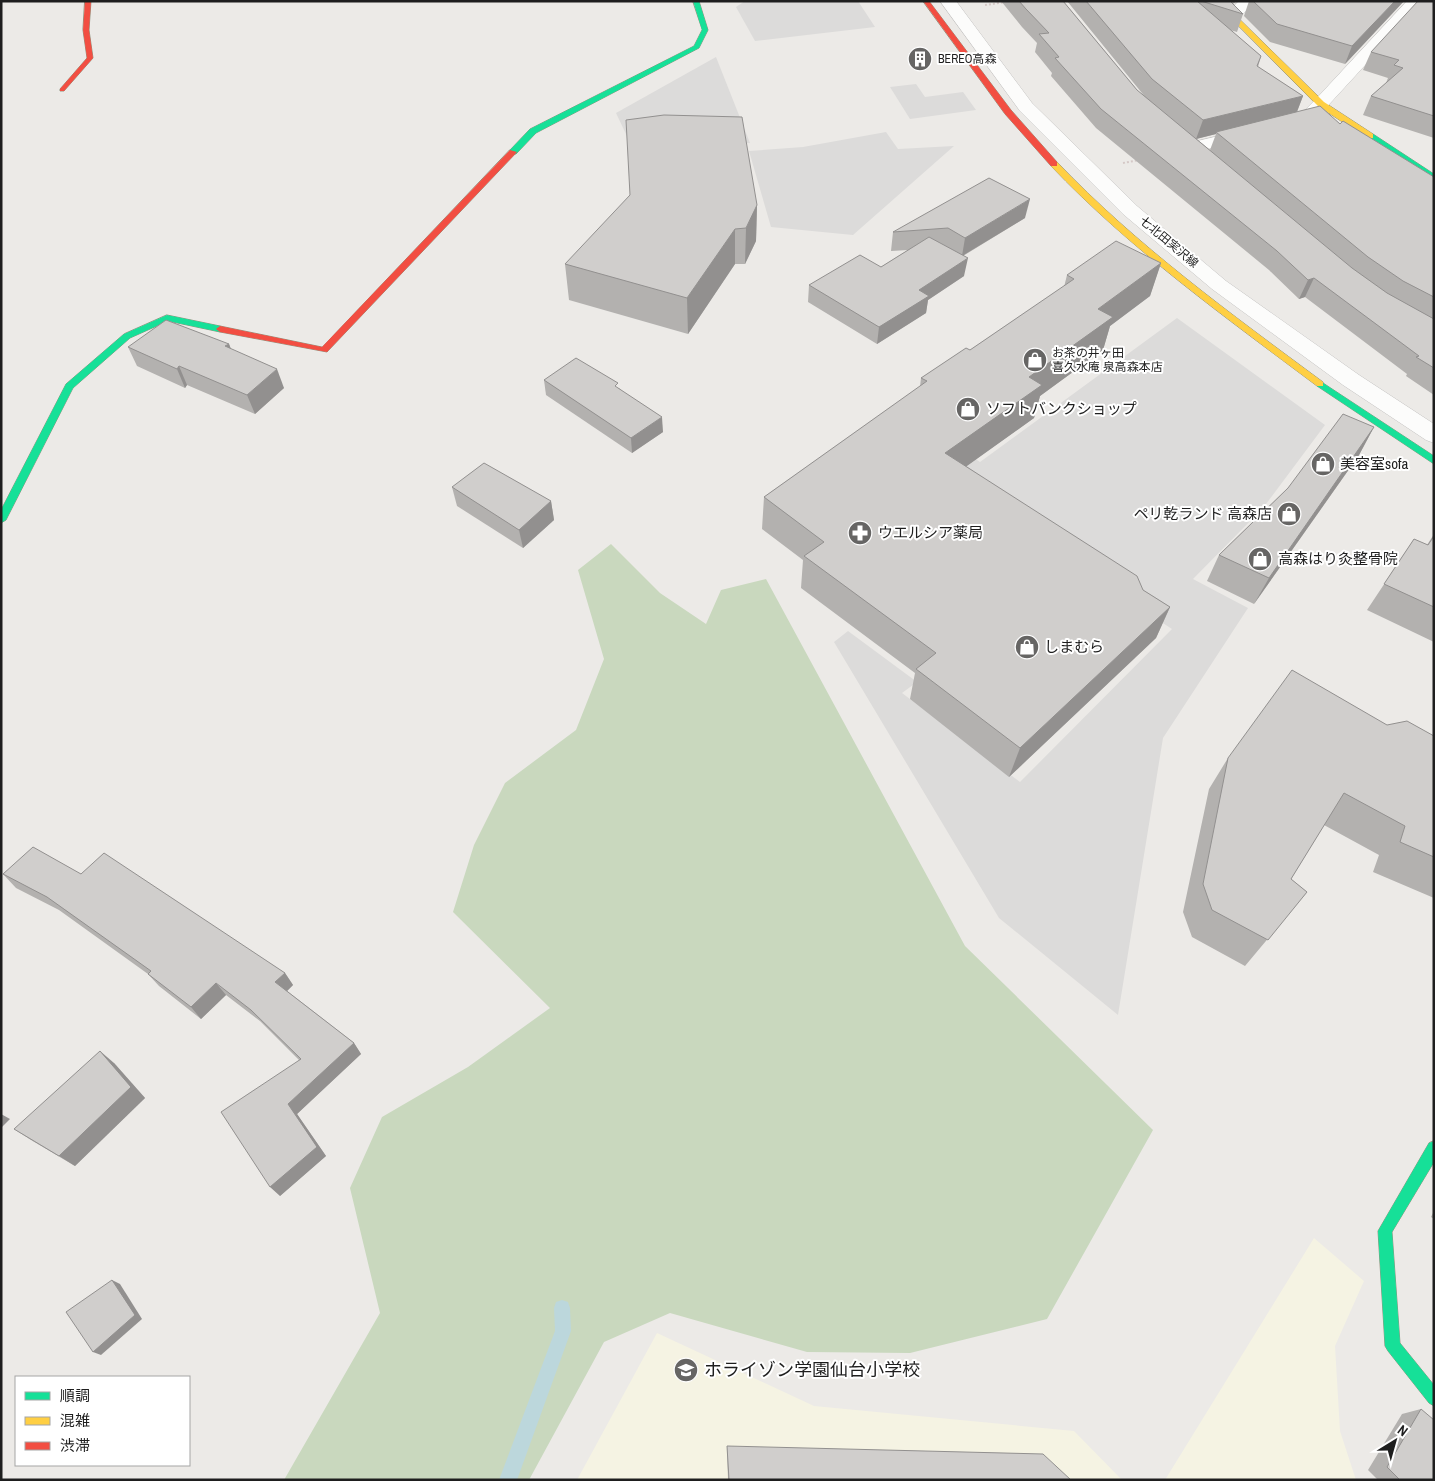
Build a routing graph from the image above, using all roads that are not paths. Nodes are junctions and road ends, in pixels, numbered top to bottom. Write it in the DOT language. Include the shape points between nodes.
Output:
graph roads {
  1 [pos="88,1"];
  2 [pos="696,1"];
  3 [pos="926,1"];
  4 [pos="948,1"];
  5 [pos="1217,1"];
  6 [pos="1248,1"];
  7 [pos="1419,4"];
  8 [pos="1232,16"];
  9 [pos="62,90"];
  10 [pos="1322,104"];
  11 [pos="1176,135"];
  12 [pos="1434,178"];
  13 [pos="1434,435"];
  14 [pos="1434,461"];
  15 [pos="1,520"];
  16 [pos="1434,1148"];
  17 [pos="1434,1398"];
  1 -- 9 [label="street" via="86,30 90,58"];
  2 -- 15 [label="street" via="705,30 697,47 533,131 324,350 168,318 127,336 69,386"];
  3 -- 14 [label="street" via="1008,112 1076,188 1228,315 1329,391"];
  4 -- 13 [label="street, 七北田実沢線" via="1026,107 1130,210 1219,285"];
  5 -- 8 [label="street"];
  6 -- 8 [label="street"];
  7 -- 10 [label="street"];
  8 -- 10 [label="street"];
  10 -- 11 [label="street" via="1306,119 1198,154"];
  10 -- 12 [label="street"];
  16 -- 17 [label="street" via="1385,1231 1393,1346"];
}
